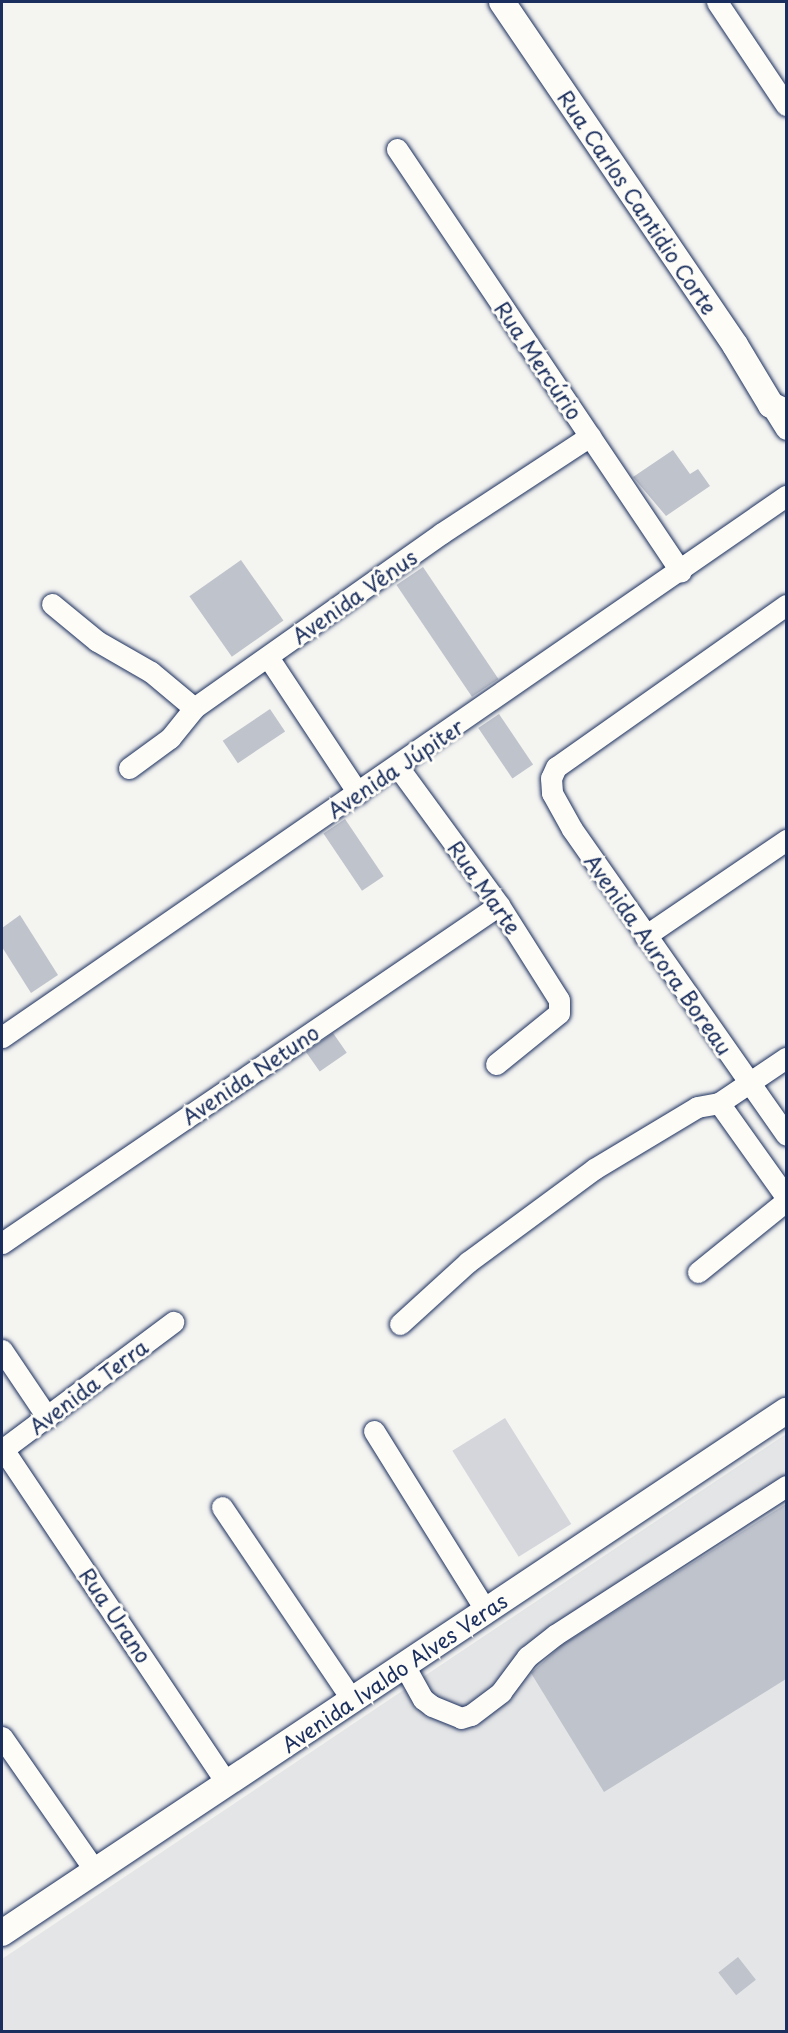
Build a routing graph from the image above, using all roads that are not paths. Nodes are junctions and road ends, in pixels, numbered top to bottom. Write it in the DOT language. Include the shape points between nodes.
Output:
graph roads {
  1 [pos="502,2"];
  2 [pos="717,2"];
  3 [pos="786,105"];
  4 [pos="397,149"];
  5 [pos="778,409"];
  6 [pos="786,429"];
  7 [pos="590,436"];
  8 [pos="786,496"];
  9 [pos="681,572"];
  10 [pos="51,604"];
  11 [pos="786,605"];
  12 [pos="268,657"];
  13 [pos="194,708"];
  14 [pos="398,767"];
  15 [pos="129,768"];
  16 [pos="358,793"];
  17 [pos="786,840"];
  18 [pos="499,904"];
  19 [pos="645,936"];
  20 [pos="2,1037"];
  21 [pos="786,1058"];
  22 [pos="496,1064"];
  23 [pos="750,1083"];
  24 [pos="719,1103"];
  25 [pos="786,1135"];
  26 [pos="786,1199"];
  27 [pos="2,1243"];
  28 [pos="698,1272"];
  29 [pos="173,1322"];
  30 [pos="400,1324"];
  31 [pos="2,1350"];
  32 [pos="786,1411"];
  33 [pos="47,1417"];
  34 [pos="374,1431"];
  35 [pos="2,1449"];
  36 [pos="786,1486"];
  37 [pos="222,1507"];
  38 [pos="486,1611"];
  39 [pos="404,1665"];
  40 [pos="352,1700"];
  41 [pos="2,1737"];
  42 [pos="227,1783"];
  43 [pos="95,1870"];
  44 [pos="2,1933"];
  1 -- 5 [label="main road, Rua Carlos Cantidio Corte"];
  2 -- 3 [label="street"];
  4 -- 7 [label="street, Rua Mercúrio"];
  5 -- 6 [label="street, Rua Carlos Cantidio Corte"];
  7 -- 9 [label="street, Rua Mercúrio"];
  7 -- 12 [label="street, Avenida Vênus" via="442,533"];
  8 -- 9 [label="street, Avenida Júpiter"];
  9 -- 14 [label="street, Avenida Júpiter"];
  10 -- 13 [label="street" via="97,640 151,672"];
  11 -- 19 [label="street, Avenida Aurora Boreau" via="556,767 551,778 559,809"];
  12 -- 13 [label="street, Avenida Vênus"];
  12 -- 16 [label="street"];
  13 -- 15 [label="street, Avenida Vênus" via="170,738"];
  14 -- 16 [label="street, Avenida Júpiter"];
  14 -- 18 [label="street, Rua Marte"];
  16 -- 20 [label="street, Avenida Júpiter"];
  17 -- 19 [label="street"];
  18 -- 22 [label="street, Rua Marte" via="556,995 559,1013"];
  18 -- 27 [label="street, Avenida Netuno"];
  19 -- 23 [label="street, Avenida Aurora Boreau"];
  21 -- 23 [label="street"];
  23 -- 24 [label="street"];
  23 -- 25 [label="street, Avenida Aurora Boreau"];
  24 -- 26 [label="street"];
  24 -- 30 [label="street" via="697,1107 594,1169 468,1262"];
  26 -- 28 [label="street"];
  29 -- 33 [label="street, Avenida Terra"];
  31 -- 33 [label="street"];
  32 -- 38 [label="main road, Avenida Ivaldo Alves Veras"];
  33 -- 35 [label="street, Avenida Terra"];
  34 -- 38 [label="street"];
  35 -- 42 [label="street, Rua Urano"];
  36 -- 39 [label="street" via="555,1635 526,1657 501,1692 471,1715 461,1718 432,1706 423,1699"];
  37 -- 40 [label="street"];
  38 -- 39 [label="main road, Avenida Ivaldo Alves Veras"];
  39 -- 40 [label="main road, Avenida Ivaldo Alves Veras"];
  40 -- 42 [label="main road, Avenida Ivaldo Alves Veras"];
  41 -- 43 [label="street"];
  42 -- 43 [label="main road, Avenida Ivaldo Alves Veras"];
  43 -- 44 [label="main road, Avenida Ivaldo Alves Veras"];
}
